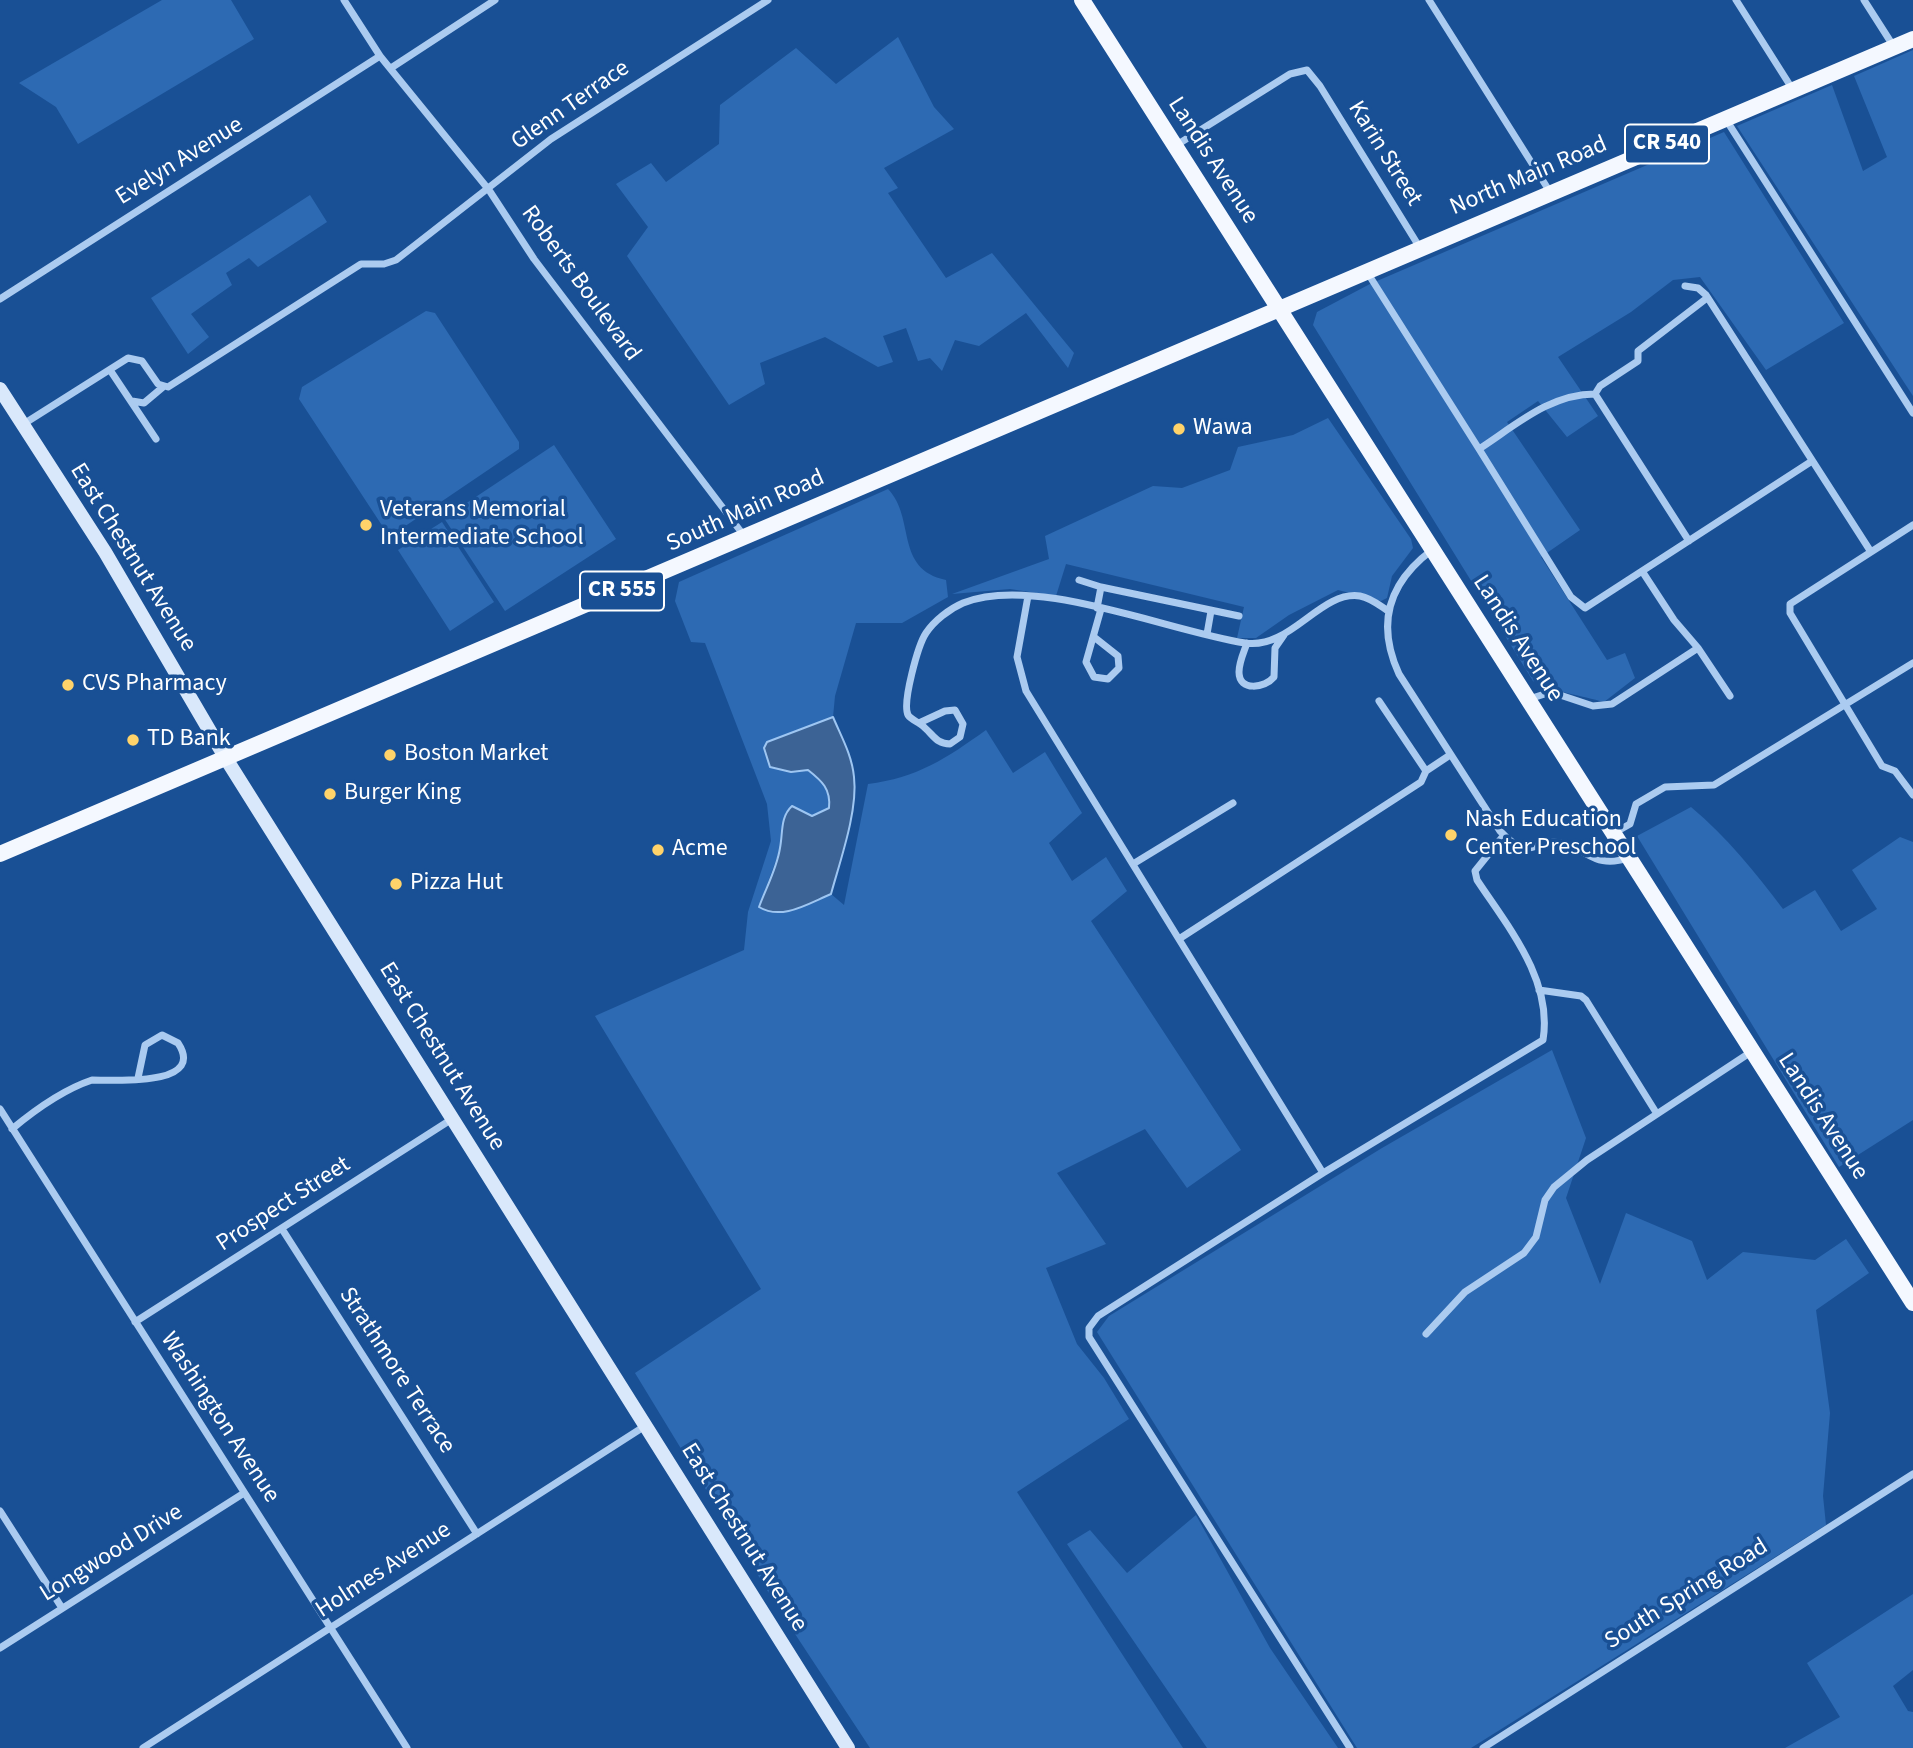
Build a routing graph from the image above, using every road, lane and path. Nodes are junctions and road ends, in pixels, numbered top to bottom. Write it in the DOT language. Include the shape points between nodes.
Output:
graph roads {
  1 [pos="344,0"];
  2 [pos="495,0"];
  3 [pos="768,0"];
  4 [pos="1082,0"];
  5 [pos="1429,0"];
  6 [pos="1736,0"];
  7 [pos="1864,0"];
  8 [pos="1913,39"];
  9 [pos="1894,47"];
  10 [pos="380,56"];
  11 [pos="391,68"];
  12 [pos="1793,90"];
  13 [pos="1725,118"];
  14 [pos="1175,146"];
  15 [pos="489,190"];
  16 [pos="1551,193"];
  17 [pos="1420,248"];
  18 [pos="1367,272"];
  19 [pos="1685,286"];
  20 [pos="1707,298"];
  21 [pos="0,299"];
  22 [pos="1279,309"];
  23 [pos="110,370"];
  24 [pos="163,387"];
  25 [pos="0,389"];
  26 [pos="1595,394"];
  27 [pos="129,398"];
  28 [pos="1913,412"];
  29 [pos="22,425"];
  30 [pos="156,439"];
  31 [pos="1479,449"];
  32 [pos="1812,461"];
  33 [pos="1913,525"];
  34 [pos="745,538"];
  35 [pos="1689,541"];
  36 [pos="1432,549"];
  37 [pos="1871,552"];
  38 [pos="1642,571"];
  39 [pos="1079,580"];
  40 [pos="1101,587"];
  41 [pos="1028,596"];
  42 [pos="1099,609"];
  43 [pos="1211,611"];
  44 [pos="1388,611"];
  45 [pos="1239,616"];
  46 [pos="1207,634"];
  47 [pos="1284,635"];
  48 [pos="1094,637"];
  49 [pos="1247,643"];
  50 [pos="1698,648"];
  51 [pos="1913,663"];
  52 [pos="1730,696"];
  53 [pos="1528,699"];
  54 [pos="1379,701"];
  55 [pos="1845,705"];
  56 [pos="919,723"];
  57 [pos="1450,755"];
  58 [pos="225,757"];
  59 [pos="1426,771"];
  60 [pos="1913,795"];
  61 [pos="1233,803"];
  62 [pos="1614,834"];
  63 [pos="1504,835"];
  64 [pos="0,854"];
  65 [pos="1629,858"];
  66 [pos="1133,864"];
  67 [pos="1179,939"];
  68 [pos="1539,990"];
  69 [pos="1752,1051"];
  70 [pos="138,1078"];
  71 [pos="0,1109"];
  72 [pos="1657,1114"];
  73 [pos="453,1118"];
  74 [pos="12,1129"];
  75 [pos="1323,1173"];
  76 [pos="282,1229"];
  77 [pos="1913,1303"];
  78 [pos="135,1322"];
  79 [pos="1426,1334"];
  80 [pos="645,1426"];
  81 [pos="1913,1474"];
  82 [pos="244,1493"];
  83 [pos="0,1511"];
  84 [pos="477,1534"];
  85 [pos="62,1608"];
  86 [pos="330,1628"];
  87 [pos="0,1648"];
  88 [pos="144,1748"];
  89 [pos="407,1748"];
  90 [pos="848,1748"];
  91 [pos="1350,1748"];
  92 [pos="1483,1748"];
  1 -- 10 [label="street, Roberts Boulevard"];
  2 -- 11 [label="street"];
  3 -- 15 [label="street, Glenn Terrace" via="565,130"];
  4 -- 14 [label="main road, Landis Avenue"];
  5 -- 16 [label="street"];
  6 -- 12 [label="street"];
  7 -- 9 [label="street"];
  8 -- 9 [label="main road, North Main Road / CR 540"];
  9 -- 12 [label="main road, North Main Road / CR 540"];
  10 -- 11 [label="street, Roberts Boulevard"];
  10 -- 21 [label="street, Evelyn Avenue"];
  11 -- 15 [label="street, Roberts Boulevard"];
  12 -- 13 [label="main road, North Main Road / CR 540"];
  13 -- 16 [label="main road, North Main Road / CR 540"];
  13 -- 28 [label="street"];
  14 -- 17 [label="street, Karin Street" via="1296,71 1307,70"];
  14 -- 22 [label="main road, Landis Avenue"];
  15 -- 24 [label="street, Glenn Terrace" via="404,254 384,264 361,264"];
  15 -- 34 [label="street, Roberts Boulevard" via="534,259"];
  16 -- 17 [label="main road, North Main Road / CR 540"];
  17 -- 18 [label="main road, North Main Road / CR 540"];
  18 -- 22 [label="main road, North Main Road / CR 540"];
  18 -- 31 [label="street"];
  19 -- 20 [label="street" via="1698,288"];
  20 -- 26 [label="street" via="1638,351 1638,360"];
  20 -- 32 [label="street"];
  22 -- 34 [label="main road, South Main Road / CR 555"];
  22 -- 36 [label="main road, Landis Avenue"];
  23 -- 24 [label="street" via="128,358 137,358"];
  23 -- 27 [label="street"];
  23 -- 29 [label="street"];
  24 -- 27 [label="street, Glenn Terrace" via="145,403 136,404"];
  25 -- 29 [label="street, East Chestnut Avenue"];
  26 -- 31 [label="street" via="1546,404"];
  26 -- 35 [label="street"];
  27 -- 30 [label="street"];
  29 -- 58 [label="street, East Chestnut Avenue" via="105,552"];
  31 -- 38 [label="street" via="1571,597 1585,607"];
  32 -- 35 [label="street"];
  32 -- 37 [label="street"];
  33 -- 37 [label="street"];
  34 -- 58 [label="main road, South Main Road / CR 555"];
  35 -- 38 [label="street"];
  36 -- 44 [label="street" via="1405,573"];
  36 -- 53 [label="main road, Landis Avenue"];
  37 -- 55 [label="street" via="1790,604 1790,613"];
  38 -- 50 [label="street"];
  39 -- 40 [label="street"];
  40 -- 42 [label="street"];
  40 -- 43 [label="street"];
  41 -- 42 [label="street"];
  41 -- 56 [label="street" via="997,596 960,604 926,633 906,705 910,718"];
  41 -- 66 [label="street" via="1017,657 1021,680"];
  42 -- 46 [label="street"];
  42 -- 48 [label="street"];
  43 -- 45 [label="street"];
  43 -- 46 [label="street"];
  44 -- 47 [label="street" via="1368,598 1345,597"];
  44 -- 57 [label="street" via="1389,653"];
  46 -- 49 [label="street"];
  47 -- 49 [label="street"];
  47 -- 49 [label="street" via="1275,648 1274,677 1265,685 1252,687 1241,680"];
  48 -- 48 [label="street" via="1088,670 1094,677 1108,679 1119,668 1118,656"];
  50 -- 52 [label="street"];
  50 -- 53 [label="street" via="1612,704 1593,706 1551,692"];
  51 -- 55 [label="street"];
  53 -- 62 [label="main road, Landis Avenue"];
  54 -- 59 [label="street"];
  55 -- 60 [label="street" via="1882,766 1895,771"];
  55 -- 62 [label="street" via="1714,785 1665,787 1636,804 1630,824"];
  56 -- 56 [label="street" via="943,744 956,741 963,730 959,713 951,709"];
  57 -- 59 [label="street"];
  57 -- 63 [label="street"];
  58 -- 64 [label="main road, South Main Road / CR 555"];
  58 -- 73 [label="street, East Chestnut Avenue"];
  59 -- 67 [label="street" via="1421,782"];
  61 -- 66 [label="street"];
  62 -- 65 [label="main road, Landis Avenue"];
  63 -- 65 [label="street" via="1512,844 1526,848 1562,843 1604,862"];
  63 -- 68 [label="street" via="1475,871 1477,880 1525,953"];
  65 -- 69 [label="main road, Landis Avenue"];
  66 -- 67 [label="street"];
  67 -- 75 [label="street"];
  68 -- 72 [label="street" via="1586,1000"];
  68 -- 75 [label="street" via="1545,1027 1543,1040 1536,1046"];
  69 -- 72 [label="street"];
  69 -- 77 [label="main road, Landis Avenue"];
  70 -- 70 [label="street" via="145,1045 162,1035 178,1043 184,1056 178,1071 162,1078"];
  70 -- 74 [label="street" via="81,1084"];
  71 -- 74 [label="street, Washington Avenue"];
  72 -- 79 [label="street" via="1554,1187 1545,1200 1536,1237 1524,1253 1465,1293"];
  73 -- 76 [label="street, Prospect Street"];
  73 -- 80 [label="street, East Chestnut Avenue"];
  74 -- 78 [label="street, Washington Avenue"];
  75 -- 91 [label="street" via="1098,1316 1088,1337"];
  76 -- 78 [label="street, Prospect Street"];
  76 -- 84 [label="street, Strathmore Terrace"];
  78 -- 82 [label="street, Washington Avenue"];
  80 -- 84 [label="street, Holmes Avenue"];
  80 -- 90 [label="street, East Chestnut Avenue"];
  81 -- 92 [label="street, South Spring Road"];
  82 -- 85 [label="street, Longwood Drive"];
  82 -- 86 [label="street, Washington Avenue"];
  83 -- 85 [label="street"];
  84 -- 86 [label="street, Holmes Avenue"];
  85 -- 87 [label="street, Longwood Drive"];
  86 -- 88 [label="street, Holmes Avenue"];
  86 -- 89 [label="street, Washington Avenue"];
}
